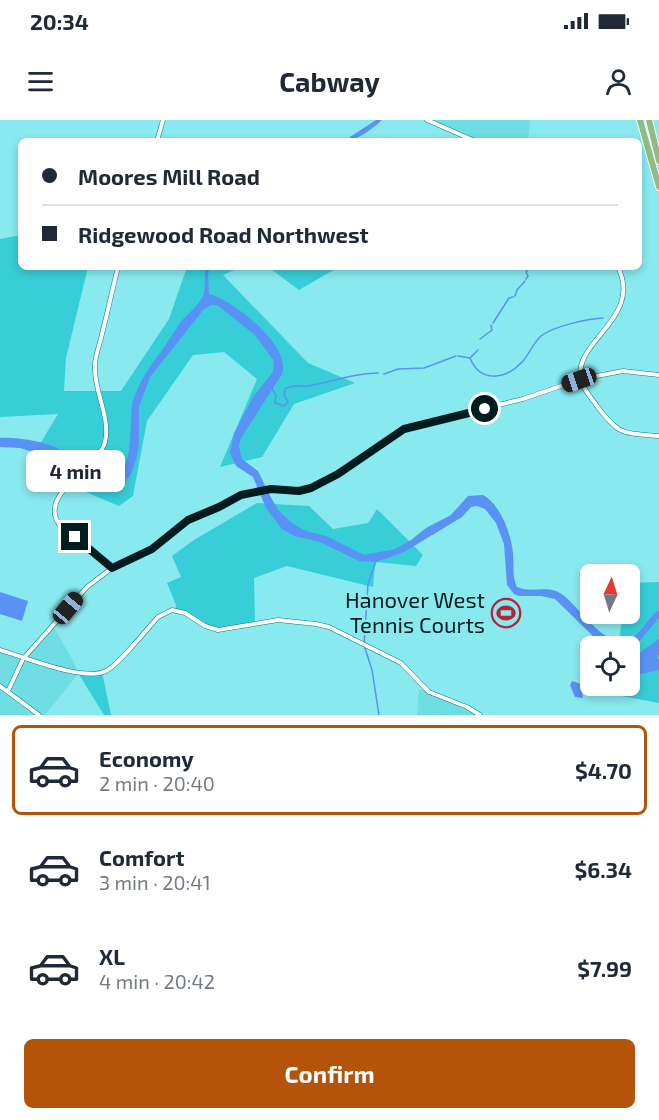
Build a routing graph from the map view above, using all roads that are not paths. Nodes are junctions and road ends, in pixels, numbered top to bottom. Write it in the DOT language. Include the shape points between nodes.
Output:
graph roads {
  1 [pos="164,120"];
  2 [pos="427,120"];
  3 [pos="640,120"];
  4 [pos="649,120"];
  5 [pos="158,138"];
  6 [pos="468,138"];
  7 [pos="659,160"];
  8 [pos="659,188"];
  9 [pos="117,270"];
  10 [pos="619,270"];
  11 [pos="659,375"];
  12 [pos="581,379"];
  13 [pos="659,436"];
  14 [pos="112,568"];
  15 [pos="0,650"];
  16 [pos="25,658"];
  17 [pos="0,686"];
  18 [pos="8,692"];
  19 [pos="39,715"];
  20 [pos="480,715"];
  1 -- 5 [label="street"];
  2 -- 6 [label="street"];
  3 -- 8 [label="highway"];
  4 -- 7 [label="highway"];
  9 -- 14 [label="street" via="95,363 105,441 58,498 55,508 59,524"];
  10 -- 12 [label="street" via="624,285 622,304 586,356"];
  11 -- 12 [label="street" via="623,372"];
  12 -- 13 [label="street" via="616,429"];
  12 -- 14 [label="street" via="523,399 408,428 311,488 241,495 188,520 152,549"];
  14 -- 16 [label="street" via="78,597"];
  15 -- 16 [label="street"];
  16 -- 18 [label="street"];
  16 -- 20 [label="street" via="78,673 106,671 158,617 176,610 214,629 282,620 329,627 407,667 429,692"];
  17 -- 18 [label="street"];
  18 -- 19 [label="street"];
}
